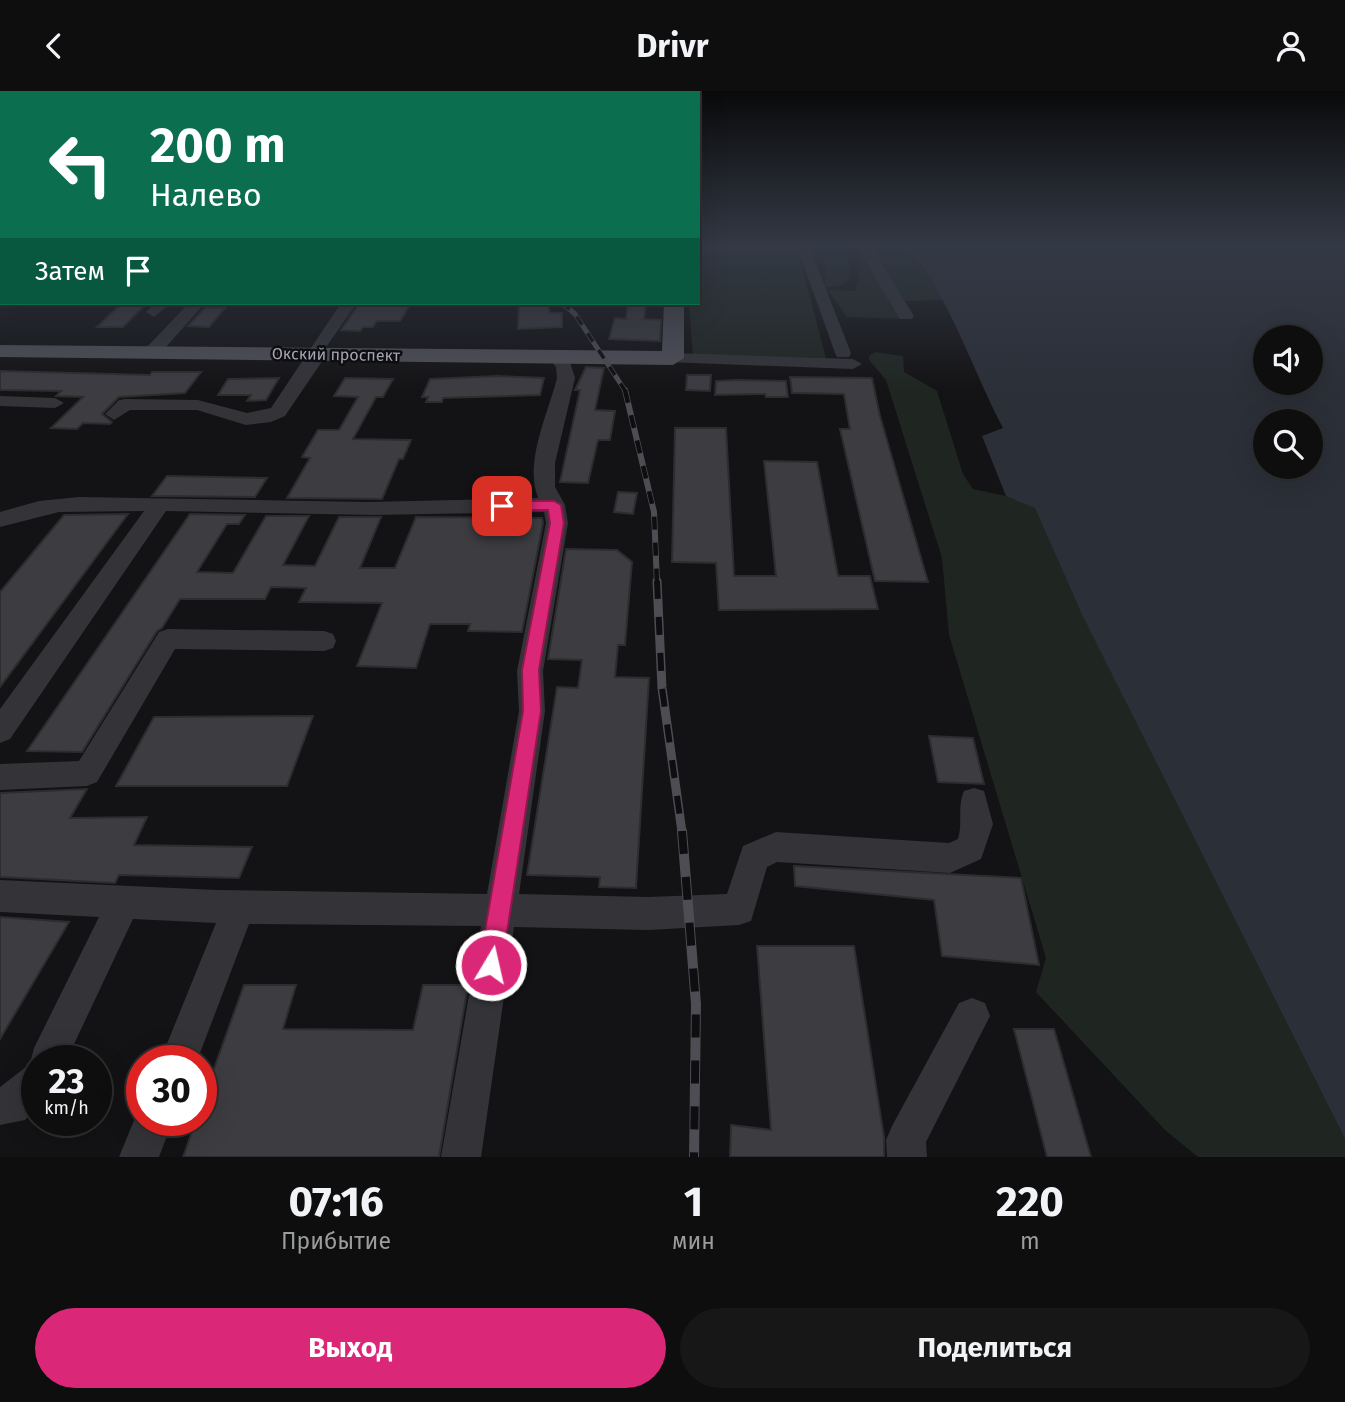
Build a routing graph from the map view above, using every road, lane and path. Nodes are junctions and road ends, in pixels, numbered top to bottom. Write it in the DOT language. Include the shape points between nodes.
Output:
graph roads {
  1 [pos="822,295"];
  2 [pos="893,295"];
  3 [pos="195,305"];
  4 [pos="347,305"];
  5 [pos="674,305"];
  6 [pos="906,316"];
  7 [pos="0,351"];
  8 [pos="152,352"];
  9 [pos="316,354"];
  10 [pos="555,356"];
  11 [pos="673,358"];
  12 [pos="0,401"];
  13 [pos="55,403"];
  14 [pos="114,414"];
  15 [pos="160,504"];
  16 [pos="554,505"];
  17 [pos="0,520"];
  18 [pos="324,641"];
  19 [pos="0,731"];
  20 [pos="0,777"];
  21 [pos="974,801"];
  22 [pos="0,896"];
  23 [pos="124,902"];
  24 [pos="239,910"];
  25 [pos="499,910"];
  26 [pos="972,1016"];
  27 [pos="55,1045"];
  28 [pos="184,1045"];
  29 [pos="21,1096"];
  30 [pos="0,1106"];
  31 [pos="148,1136"];
  32 [pos="139,1157"];
  33 [pos="461,1157"];
  34 [pos="907,1157"];
  1 -- 11 [label="street" via="848,359"];
  2 -- 6 [label="street"];
  3 -- 8 [label="street"];
  4 -- 9 [label="street"];
  5 -- 11 [label="main road"];
  7 -- 8 [label="main road, Окский проспект"];
  8 -- 9 [label="main road, Окский проспект"];
  9 -- 10 [label="main road, Окский проспект"];
  9 -- 14 [label="street" via="278,412 264,418 246,419 198,405 125,404"];
  10 -- 11 [label="main road, Окский проспект"];
  10 -- 16 [label="street" via="564,366 566,378 544,487"];
  12 -- 13 [label="street"];
  15 -- 16 [label="street"];
  15 -- 17 [label="street" via="61,504"];
  15 -- 19 [label="street"];
  16 -- 25 [label="street" via="557,523 530,670 532,711"];
  18 -- 20 [label="street" via="168,639 87,773"];
  21 -- 25 [label="street" via="978,824 970,849 950,858 776,847 754,857 740,909 689,915"];
  22 -- 23 [label="street"];
  23 -- 24 [label="street"];
  23 -- 27 [label="street"];
  24 -- 25 [label="street"];
  24 -- 28 [label="street"];
  25 -- 33 [label="street"];
  26 -- 34 [label="street" via="906,1140"];
  29 -- 30 [label="street" via="11,1106"];
  31 -- 32 [label="street"];
}
